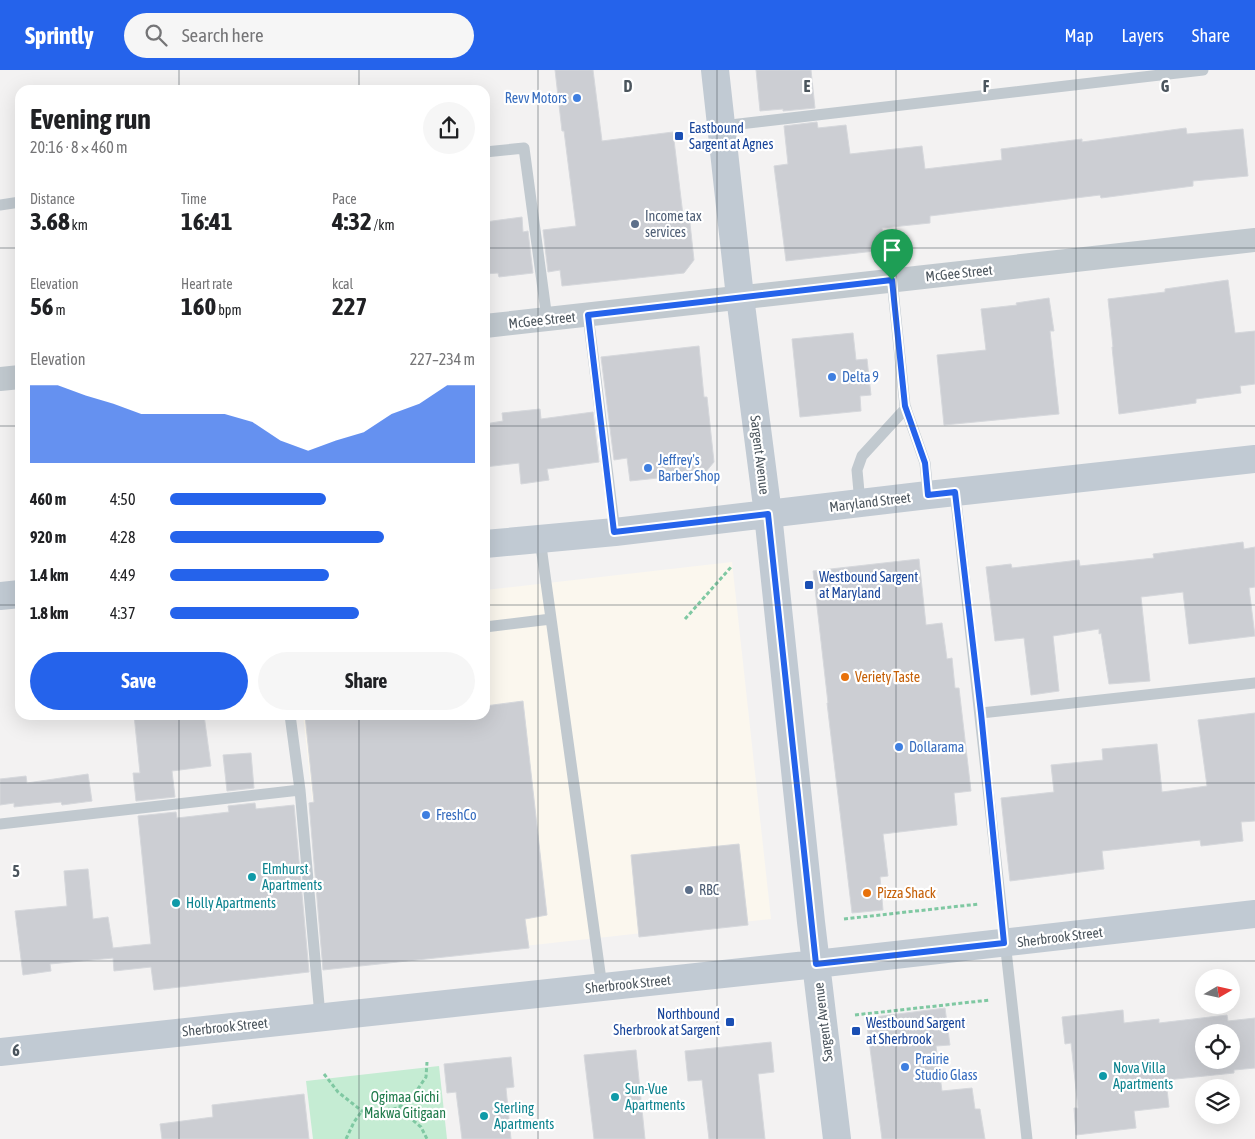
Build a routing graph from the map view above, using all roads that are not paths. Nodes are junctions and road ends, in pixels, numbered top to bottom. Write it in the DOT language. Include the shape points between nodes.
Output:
graph roads {
  1 [pos="715,70"];
  2 [pos="1203,70"];
  3 [pos="722,126"];
  4 [pos="490,151"];
  5 [pos="15,202"];
  6 [pos="0,204"];
  7 [pos="1255,240"];
  8 [pos="892,280"];
  9 [pos="740,297"];
  10 [pos="588,315"];
  11 [pos="547,319"];
  12 [pos="490,325"];
  13 [pos="15,378"];
  14 [pos="0,379"];
  15 [pos="906,408"];
  16 [pos="1255,459"];
  17 [pos="955,492"];
  18 [pos="928,495"];
  19 [pos="860,503"];
  20 [pos="768,514"];
  21 [pos="614,532"];
  22 [pos="540,539"];
  23 [pos="490,544"];
  24 [pos="15,594"];
  25 [pos="0,596"];
  26 [pos="552,619"];
  27 [pos="490,626"];
  28 [pos="1255,683"];
  29 [pos="981,713"];
  30 [pos="291,720"];
  31 [pos="300,790"];
  32 [pos="0,824"];
  33 [pos="1255,914"];
  34 [pos="1004,943"];
  35 [pos="816,964"];
  36 [pos="602,987"];
  37 [pos="320,1016"];
  38 [pos="0,1052"];
  39 [pos="837,1139"];
  40 [pos="1028,1139"];
  1 -- 3 [label="main road, Sargent Avenue"];
  2 -- 3 [label="lane"];
  3 -- 9 [label="main road, Sargent Avenue"];
  4 -- 11 [label="lane" via="524,148"];
  5 -- 6 [label="lane"];
  7 -- 8 [label="street, McGee Street"];
  8 -- 9 [label="street, McGee Street"];
  8 -- 15 [label="lane"];
  9 -- 10 [label="street, McGee Street"];
  9 -- 20 [label="main road, Sargent Avenue"];
  10 -- 11 [label="street, McGee Street"];
  10 -- 21 [label="lane"];
  11 -- 12 [label="street, McGee Street"];
  13 -- 14 [label="street"];
  15 -- 18 [label="lane" via="925,463"];
  15 -- 19 [label="lane" via="862,456 857,470"];
  16 -- 17 [label="main road, Maryland Street"];
  17 -- 18 [label="main road, Maryland Street"];
  17 -- 29 [label="lane"];
  18 -- 19 [label="main road, Maryland Street"];
  19 -- 20 [label="main road, Maryland Street"];
  20 -- 21 [label="main road, Maryland Street"];
  20 -- 35 [label="main road, Sargent Avenue"];
  21 -- 22 [label="main road, Maryland Street"];
  22 -- 23 [label="main road, Maryland Street"];
  22 -- 26 [label="lane"];
  24 -- 25 [label="main road"];
  26 -- 27 [label="lane"];
  26 -- 36 [label="lane"];
  28 -- 29 [label="lane"];
  29 -- 34 [label="lane"];
  30 -- 31 [label="lane"];
  31 -- 32 [label="lane"];
  31 -- 37 [label="lane"];
  33 -- 34 [label="main road, Sherbrook Street"];
  34 -- 35 [label="main road, Sherbrook Street"];
  34 -- 40 [label="lane"];
  35 -- 36 [label="main road, Sherbrook Street"];
  35 -- 39 [label="main road, Sargent Avenue"];
  36 -- 37 [label="main road, Sherbrook Street"];
  37 -- 38 [label="main road, Sherbrook Street"];
}
